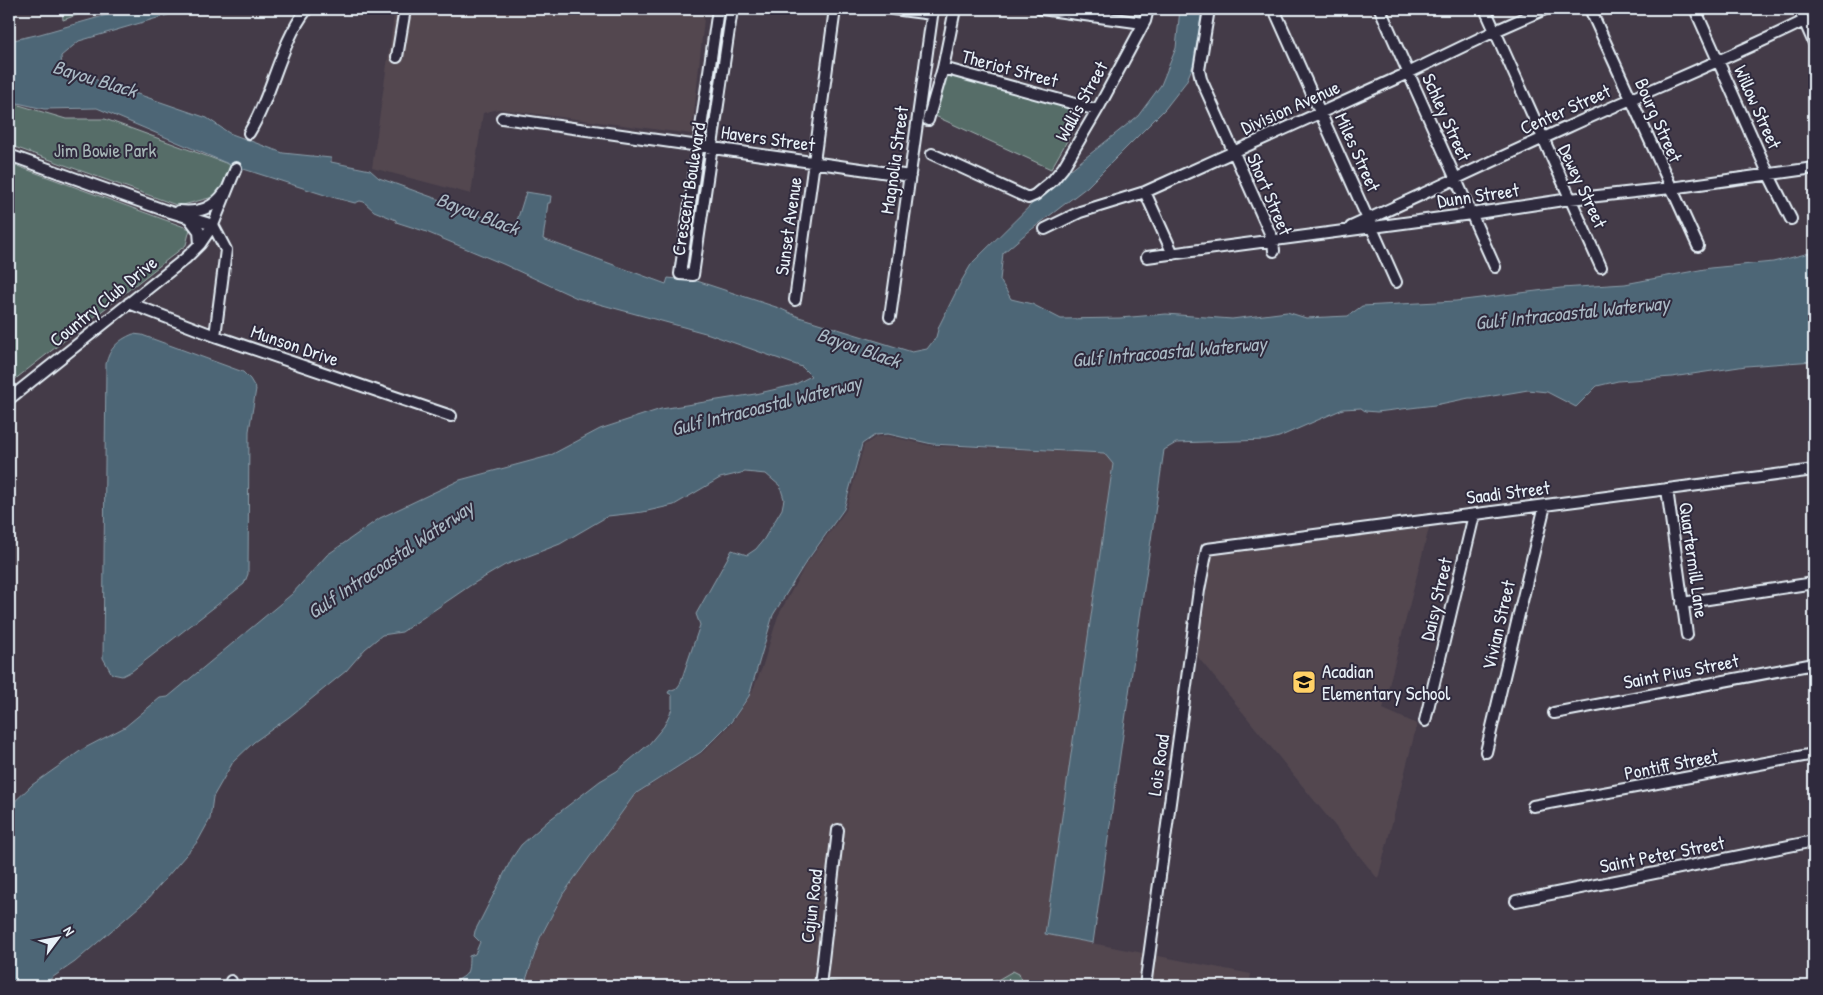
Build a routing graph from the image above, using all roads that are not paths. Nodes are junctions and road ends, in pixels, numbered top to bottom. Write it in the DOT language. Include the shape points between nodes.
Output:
graph roads {
  1 [pos="307,9"];
  2 [pos="406,9"];
  3 [pos="718,9"];
  4 [pos="732,9"];
  5 [pos="835,9"];
  6 [pos="893,9"];
  7 [pos="955,9"];
  8 [pos="1040,9"];
  9 [pos="1148,9"];
  10 [pos="1208,9"];
  11 [pos="1274,9"];
  12 [pos="1380,9"];
  13 [pos="1485,9"];
  14 [pos="1545,9"];
  15 [pos="1590,9"];
  16 [pos="1695,9"];
  17 [pos="1799,9"];
  18 [pos="932,12"];
  19 [pos="1804,21"];
  20 [pos="1144,23"];
  21 [pos="1495,31"];
  22 [pos="1814,44"];
  23 [pos="397,57"];
  24 [pos="1719,62"];
  25 [pos="944,68"];
  26 [pos="1408,73"];
  27 [pos="1630,99"];
  28 [pos="1097,110"];
  29 [pos="1321,112"];
  30 [pos="502,118"];
  31 [pos="928,120"];
  32 [pos="249,133"];
  33 [pos="1542,138"];
  34 [pos="699,146"];
  35 [pos="712,148"];
  36 [pos="1233,151"];
  37 [pos="932,154"];
  38 [pos="9,155"];
  39 [pos="814,162"];
  40 [pos="236,168"];
  41 [pos="1814,168"];
  42 [pos="1770,175"];
  43 [pos="910,176"];
  44 [pos="1456,180"];
  45 [pos="229,187"];
  46 [pos="1671,188"];
  47 [pos="1145,192"];
  48 [pos="1570,199"];
  49 [pos="164,210"];
  50 [pos="1471,214"];
  51 [pos="190,219"];
  52 [pos="1791,219"];
  53 [pos="1370,223"];
  54 [pos="213,225"];
  55 [pos="1045,229"];
  56 [pos="200,244"];
  57 [pos="1274,246"];
  58 [pos="1698,246"];
  59 [pos="1172,254"];
  60 [pos="1147,256"];
  61 [pos="1495,267"];
  62 [pos="1601,267"];
  63 [pos="1396,282"];
  64 [pos="795,300"];
  65 [pos="129,303"];
  66 [pos="890,317"];
  67 [pos="215,336"];
  68 [pos="9,398"];
  69 [pos="451,416"];
  70 [pos="1814,470"];
  71 [pos="1667,489"];
  72 [pos="1545,505"];
  73 [pos="1474,515"];
  74 [pos="1207,549"];
  75 [pos="1814,583"];
  76 [pos="1682,603"];
  77 [pos="1687,635"];
  78 [pos="1814,664"];
  79 [pos="1554,713"];
  80 [pos="1425,721"];
  81 [pos="1486,752"];
  82 [pos="1814,754"];
  83 [pos="1533,806"];
  84 [pos="838,830"];
  85 [pos="1814,841"];
  86 [pos="1516,901"];
  87 [pos="820,986"];
  88 [pos="1144,986"];
  1 -- 32 [label="street" via="291,32 258,119"];
  2 -- 23 [label="street"];
  3 -- 34 [label="street, Crescent Boulevard"];
  4 -- 35 [label="street, Crescent Boulevard"];
  5 -- 39 [label="street, Sunset Avenue"];
  6 -- 18 [label="street"];
  7 -- 25 [label="street"];
  8 -- 20 [label="street"];
  9 -- 20 [label="street, Wallis Street"];
  10 -- 36 [label="street, Short Street" via="1199,70"];
  11 -- 29 [label="street, Miles Street"];
  12 -- 26 [label="street, Schley Street"];
  13 -- 21 [label="street, Dewey Street"];
  14 -- 21 [label="street, Division Avenue"];
  15 -- 27 [label="street, Bourg Street"];
  16 -- 24 [label="street, Willow Street"];
  17 -- 19 [label="street"];
  18 -- 43 [label="street, Magnolia Street"];
  19 -- 22 [label="street"];
  19 -- 24 [label="street, Center Street"];
  20 -- 28 [label="street, Wallis Street"];
  21 -- 26 [label="street, Division Avenue"];
  21 -- 33 [label="street, Dewey Street"];
  24 -- 27 [label="street, Center Street"];
  24 -- 42 [label="street, Willow Street"];
  25 -- 28 [label="street, Theriot Street"];
  25 -- 31 [label="street"];
  26 -- 29 [label="street, Division Avenue"];
  26 -- 44 [label="street, Schley Street"];
  27 -- 33 [label="street, Center Street"];
  27 -- 46 [label="street, Bourg Street"];
  28 -- 37 [label="street, Wallis Street" via="1063,168 1033,197 1028,198"];
  29 -- 36 [label="street, Division Avenue"];
  29 -- 53 [label="street, Miles Street"];
  30 -- 34 [label="street, Havers Street"];
  33 -- 44 [label="street, Center Street"];
  33 -- 48 [label="street, Dewey Street"];
  34 -- 35 [label="street, Havers Street"];
  34 -- 35 [label="street, Crescent Boulevard" via="680,274 693,275"];
  35 -- 39 [label="street, Havers Street"];
  36 -- 47 [label="street, Division Avenue"];
  36 -- 57 [label="street, Short Street"];
  38 -- 49 [label="street"];
  39 -- 43 [label="street, Havers Street"];
  39 -- 64 [label="street, Sunset Avenue"];
  40 -- 45 [label="street, Country Club Drive"];
  41 -- 42 [label="street, Dunn Street"];
  42 -- 46 [label="street, Dunn Street"];
  42 -- 52 [label="street, Willow Street"];
  43 -- 66 [label="street, Magnolia Street"];
  44 -- 50 [label="street, Schley Street"];
  44 -- 53 [label="street, Center Street"];
  45 -- 49 [label="street" via="217,201 195,212"];
  45 -- 54 [label="street, Country Club Drive"];
  46 -- 48 [label="street, Dunn Street"];
  46 -- 58 [label="street, Bourg Street"];
  47 -- 55 [label="street, Division Avenue" via="1080,212"];
  47 -- 59 [label="street"];
  48 -- 50 [label="street, Dunn Street"];
  48 -- 62 [label="street, Dewey Street"];
  49 -- 51 [label="street"];
  50 -- 53 [label="street, Dunn Street"];
  50 -- 61 [label="street, Schley Street"];
  51 -- 54 [label="street"];
  51 -- 56 [label="street" via="199,231"];
  53 -- 57 [label="street, Dunn Street"];
  53 -- 63 [label="street, Miles Street"];
  54 -- 56 [label="street, Country Club Drive"];
  54 -- 67 [label="street" via="226,250"];
  56 -- 65 [label="street, Country Club Drive"];
  57 -- 59 [label="street, Dunn Street"];
  59 -- 60 [label="street, Dunn Street"];
  65 -- 67 [label="street, Munson Drive"];
  65 -- 68 [label="street, Country Club Drive"];
  67 -- 69 [label="street, Munson Drive"];
  70 -- 71 [label="street, Saadi Street"];
  71 -- 72 [label="street, Saadi Street"];
  71 -- 76 [label="street, Quartermill Lane"];
  72 -- 73 [label="street, Saadi Street"];
  72 -- 81 [label="street, Vivian Street"];
  73 -- 74 [label="street, Saadi Street"];
  73 -- 80 [label="street, Daisy Street"];
  74 -- 88 [label="street, Lois Road"];
  75 -- 76 [label="street"];
  76 -- 77 [label="street, Quartermill Lane"];
  78 -- 79 [label="street, Saint Pius Street"];
  82 -- 83 [label="street, Pontiff Street"];
  84 -- 87 [label="street, Cajun Road"];
  85 -- 86 [label="street, Saint Peter Street"];
}
